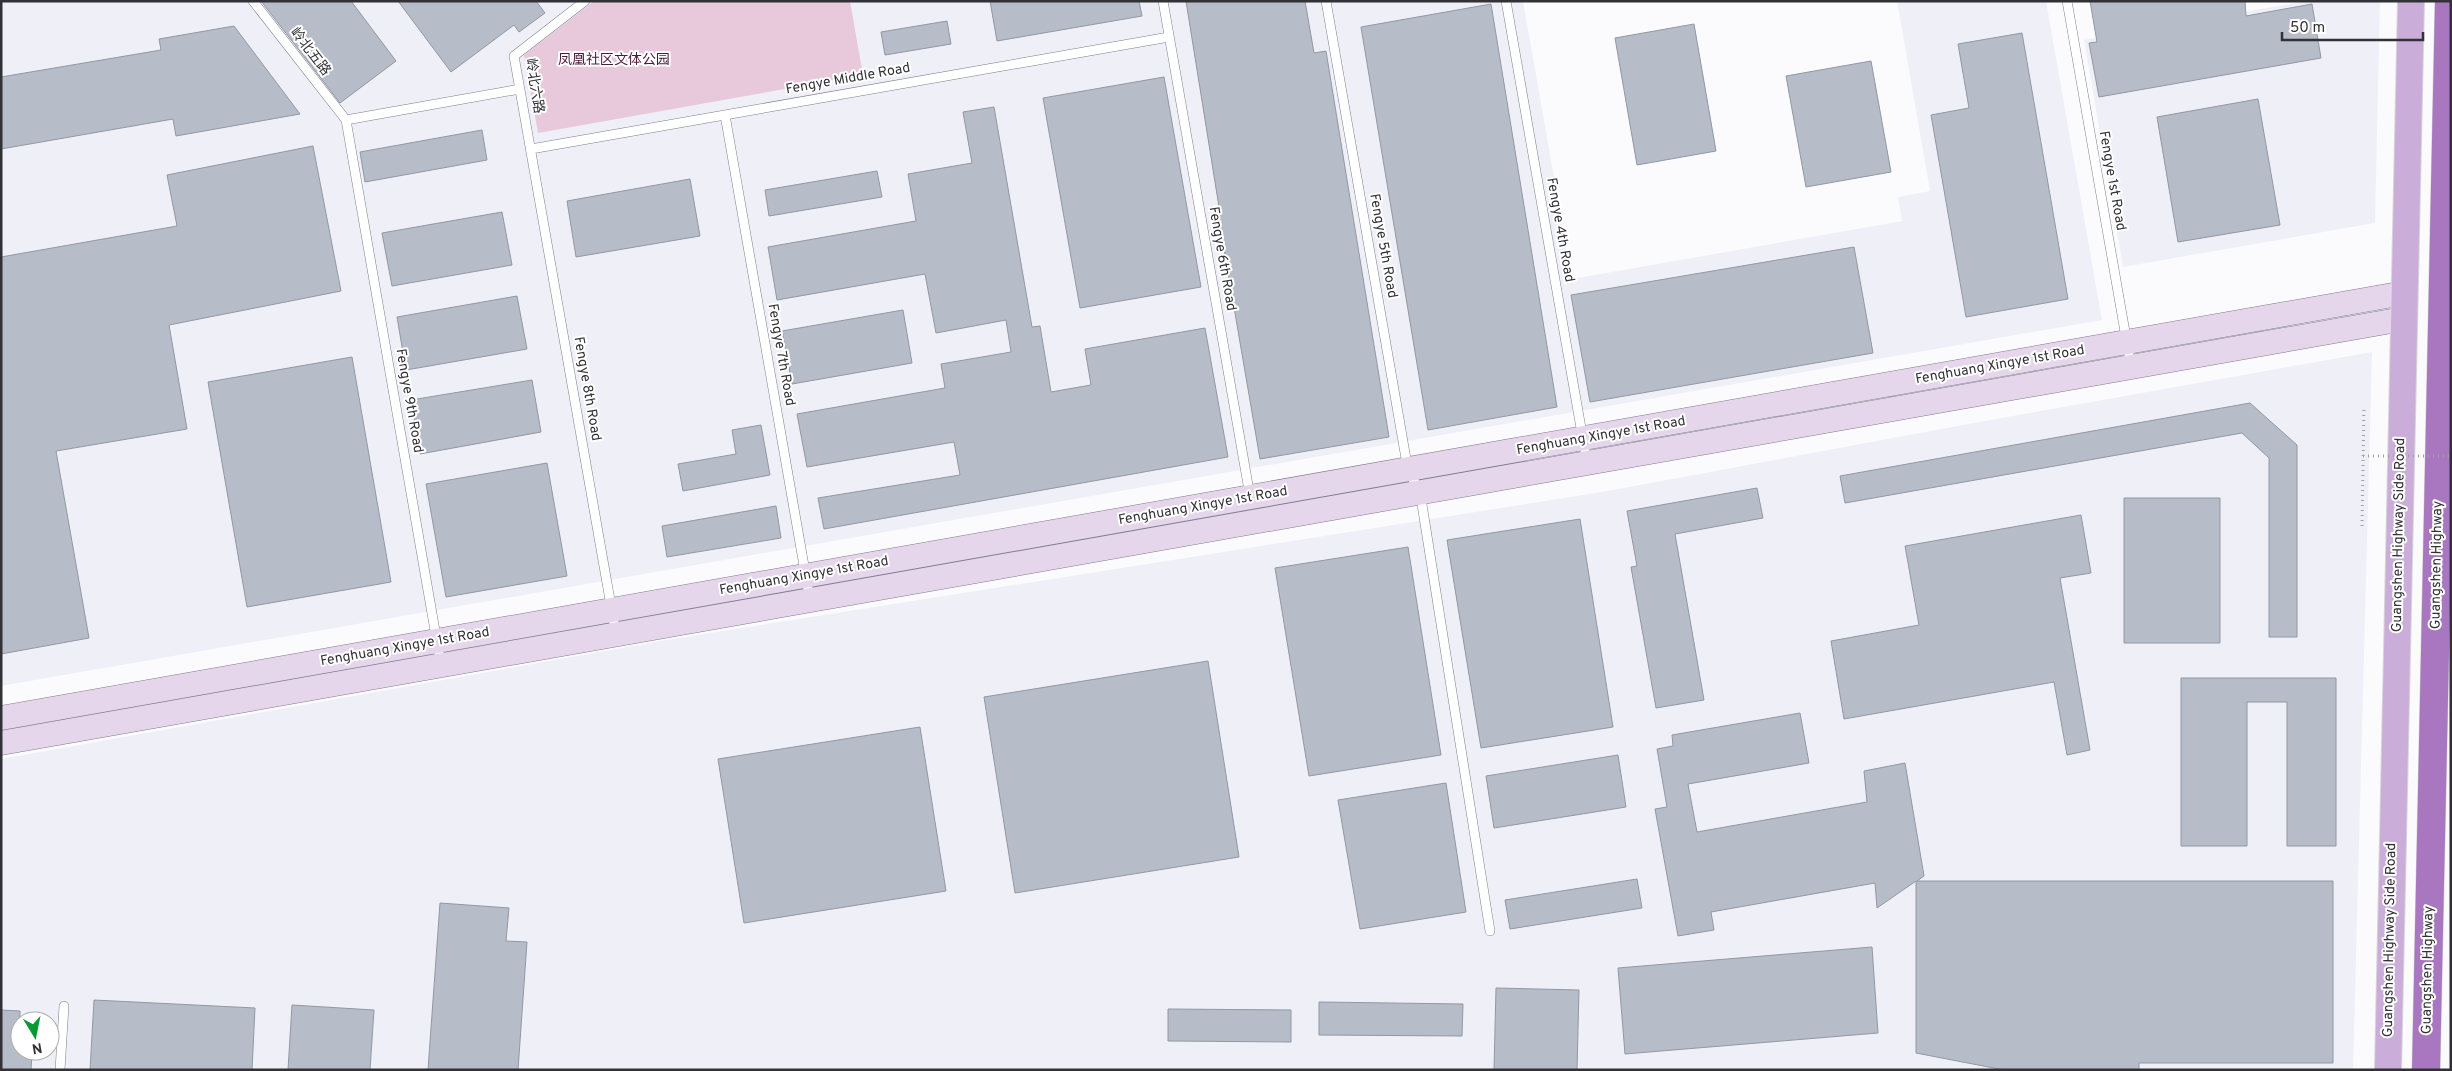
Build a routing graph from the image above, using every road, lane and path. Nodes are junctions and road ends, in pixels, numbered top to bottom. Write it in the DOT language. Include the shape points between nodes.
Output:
graph roads {
  1 [pos="253,1"];
  2 [pos="585,1"];
  3 [pos="1163,1"];
  4 [pos="1326,1"];
  5 [pos="1506,1"];
  6 [pos="2067,1"];
  7 [pos="2411,1"];
  8 [pos="2449,1"];
  9 [pos="1169,37"];
  10 [pos="520,89"];
  11 [pos="725,115"];
  12 [pos="346,120"];
  13 [pos="531,149"];
  14 [pos="2404,293"];
  15 [pos="2403,319"];
  16 [pos="2126,342"];
  17 [pos="2131,366"];
  18 [pos="2364,407"];
  19 [pos="1583,439"];
  20 [pos="2363,456"];
  21 [pos="2451,456"];
  22 [pos="1587,463"];
  23 [pos="1408,470"];
  24 [pos="1420,492"];
  25 [pos="1252,509"];
  26 [pos="2362,526"];
  27 [pos="806,576"];
  28 [pos="810,600"];
  29 [pos="612,610"];
  30 [pos="616,634"];
  31 [pos="437,641"];
  32 [pos="441,665"];
  33 [pos="1,718"];
  34 [pos="1,743"];
  35 [pos="1490,931"];
  36 [pos="64,1006"];
  37 [pos="2426,1034"];
  38 [pos="60,1070"];
  39 [pos="2388,1070"];
  40 [pos="2420,1070"];
  41 [pos="2426,1070"];
  1 -- 12 [label="lane, 岭北五路"];
  2 -- 10 [label="lane, 岭北六路" via="514,56"];
  3 -- 9 [label="lane, Fengye 6th Road"];
  4 -- 23 [label="lane, Fengye 5th Road"];
  5 -- 19 [label="lane, Fengye 4th Road"];
  6 -- 16 [label="lane, Fengye 1st Road"];
  7 -- 14 [label="main road, Guangshen Highway Side Road"];
  8 -- 37 [label="highway, Guangshen Highway"];
  9 -- 11 [label="lane, Fengye Middle Road"];
  9 -- 25 [label="lane, Fengye 6th Road"];
  10 -- 12 [label="lane"];
  10 -- 13 [label="lane, 岭北六路"];
  11 -- 13 [label="lane, Fengye Middle Road"];
  11 -- 27 [label="lane, Fengye 7th Road"];
  12 -- 31 [label="lane, Fengye 9th Road"];
  13 -- 29 [label="lane, Fengye 8th Road"];
  14 -- 15 [label="main road, Guangshen Highway Side Road"];
  14 -- 16 [label="street, Fenghuang Xingye 1st Road"];
  15 -- 17 [label="street, Fenghuang Xingye 1st Road"];
  15 -- 39 [label="main road, Guangshen Highway Side Road"];
  16 -- 17 [label="lane, Fengye 1st Road"];
  16 -- 19 [label="street, Fenghuang Xingye 1st Road"];
  17 -- 22 [label="street, Fenghuang Xingye 1st Road"];
  18 -- 20 [label="path"];
  19 -- 22 [label="lane, Fengye 4th Road"];
  19 -- 23 [label="street, Fenghuang Xingye 1st Road"];
  20 -- 21 [label="path, bridge"];
  20 -- 26 [label="path"];
  22 -- 24 [label="street, Fenghuang Xingye 1st Road"];
  23 -- 24 [label="lane, Fengye 5th Road"];
  23 -- 25 [label="street, Fenghuang Xingye 1st Road"];
  24 -- 25 [label="street, Fenghuang Xingye 1st Road"];
  24 -- 35 [label="lane, Fengye 5th Road"];
  25 -- 27 [label="street, Fenghuang Xingye 1st Road"];
  25 -- 28 [label="street, Fenghuang Xingye 1st Road"];
  27 -- 28 [label="lane, Fengye 7th Road"];
  27 -- 29 [label="street, Fenghuang Xingye 1st Road"];
  28 -- 30 [label="street, Fenghuang Xingye 1st Road"];
  29 -- 30 [label="lane, Fengye 8th Road"];
  29 -- 31 [label="street, Fenghuang Xingye 1st Road"];
  30 -- 32 [label="street, Fenghuang Xingye 1st Road"];
  31 -- 32 [label="lane, Fengye 9th Road"];
  31 -- 33 [label="street, Fenghuang Xingye 1st Road"];
  32 -- 34 [label="street, Fenghuang Xingye 1st Road"];
  36 -- 38 [label="lane"];
  37 -- 40 [label="highway"];
  37 -- 41 [label="highway, Guangshen Highway"];
}
